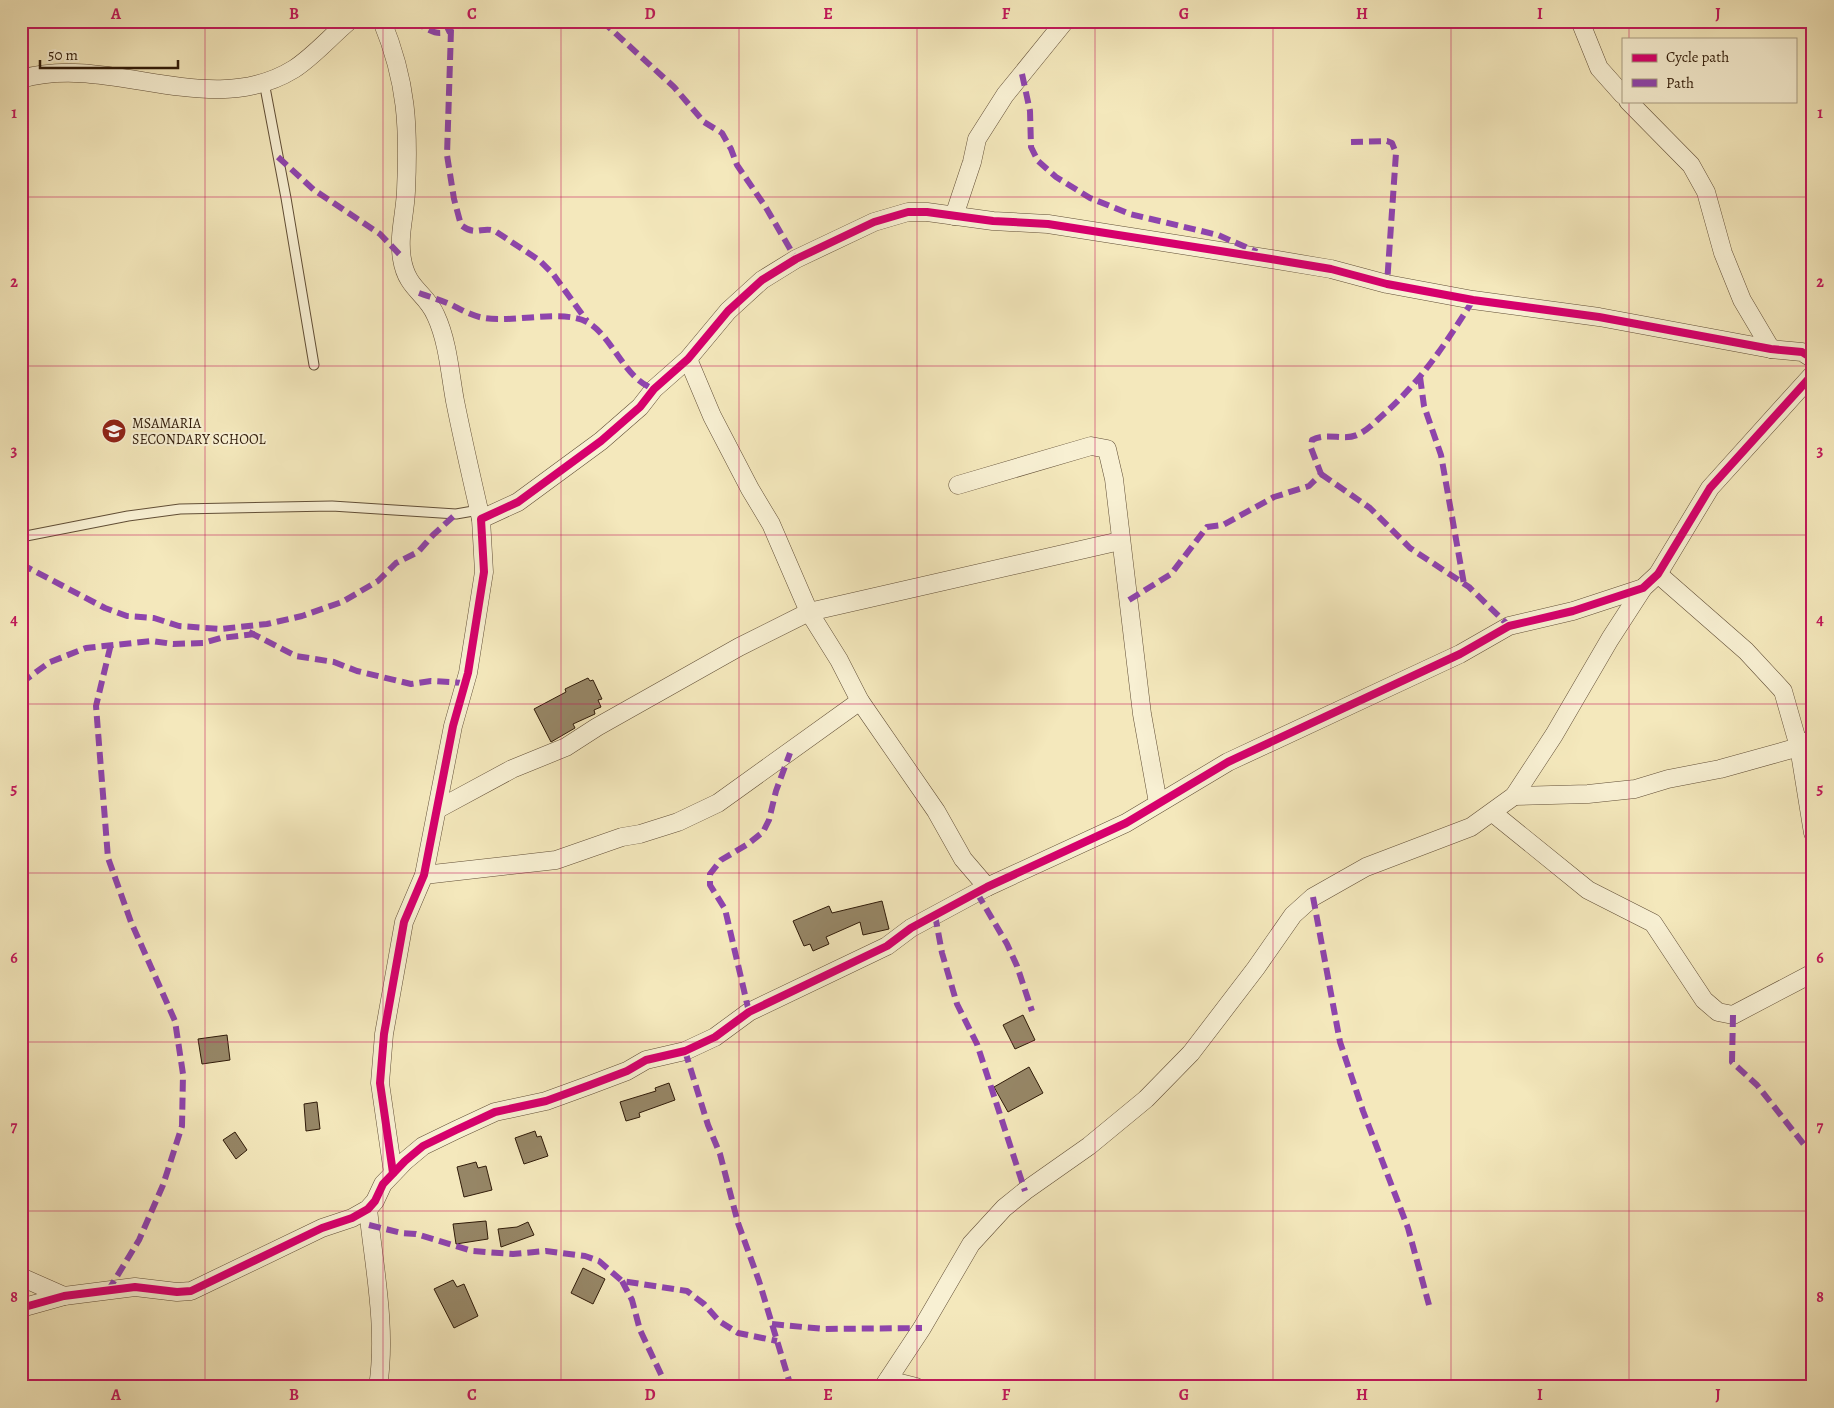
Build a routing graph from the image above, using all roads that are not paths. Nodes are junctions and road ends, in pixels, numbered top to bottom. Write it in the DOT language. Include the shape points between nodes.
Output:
graph roads {
  1 [pos="349,21"];
  2 [pos="382,21"];
  3 [pos="1065,21"];
  4 [pos="1580,21"];
  5 [pos="21,79"];
  6 [pos="264,82"];
  7 [pos="1622,94"];
  8 [pos="1629,102"];
  9 [pos="954,216"];
  10 [pos="1771,349"];
  11 [pos="688,359"];
  12 [pos="1813,359"];
  13 [pos="314,365"];
  14 [pos="1813,374"];
  15 [pos="958,485"];
  16 [pos="480,515"];
  17 [pos="21,538"];
  18 [pos="1120,541"];
  19 [pos="1658,574"];
  20 [pos="1643,588"];
  21 [pos="808,612"];
  22 [pos="860,701"];
  23 [pos="1806,743"];
  24 [pos="1514,796"];
  25 [pos="1158,803"];
  26 [pos="438,809"];
  27 [pos="1493,813"];
  28 [pos="1813,833"];
  29 [pos="424,875"];
  30 [pos="986,887"];
  31 [pos="1813,973"];
  32 [pos="394,1173"];
  33 [pos="368,1210"];
  34 [pos="21,1277"];
  35 [pos="64,1296"];
  36 [pos="21,1308"];
  37 [pos="885,1383"];
  38 [pos="378,1387"];
  39 [pos="916,1387"];
  1 -- 6 [label="street" via="294,69"];
  2 -- 16 [label="street" via="398,64 408,129 405,200 399,240 402,258 410,283 436,315"];
  3 -- 9 [label="street" via="1005,95 977,139"];
  4 -- 7 [label="street" via="1599,68"];
  5 -- 6 [label="street" via="43,73 83,72 176,86 234,90"];
  6 -- 13 [label="lane"];
  8 -- 10 [label="street" via="1691,165 1706,192 1723,253 1742,300"];
  9 -- 10 [label="street" via="1048,224 1271,258 1396,286 1599,317"];
  9 -- 11 [label="street" via="908,212 874,222 796,259 762,280 728,311"];
  10 -- 12 [label="street" via="1802,352"];
  11 -- 16 [label="street" via="654,389 640,407 558,475 518,502"];
  11 -- 21 [label="street" via="712,416 771,524"];
  14 -- 19 [label="street" via="1710,488"];
  15 -- 18 [label="street" via="1092,446 1103,447 1110,456"];
  16 -- 17 [label="lane" via="332,506 180,509"];
  16 -- 26 [label="street" via="484,572 468,673"];
  18 -- 21 [label="street"];
  18 -- 25 [label="street" via="1142,714"];
  19 -- 20 [label="street"];
  19 -- 23 [label="street" via="1746,651 1783,691"];
  20 -- 24 [label="street"];
  20 -- 25 [label="street" via="1574,611 1509,626 1460,654 1228,762"];
  21 -- 22 [label="street" via="839,660"];
  21 -- 26 [label="street" via="566,746 512,769"];
  22 -- 29 [label="street" via="718,802 678,822 556,860"];
  22 -- 30 [label="street" via="936,811 963,859"];
  23 -- 24 [label="street" via="1720,769 1668,778 1635,789"];
  23 -- 28 [label="street"];
  24 -- 27 [label="street"];
  25 -- 30 [label="street" via="1126,823"];
  26 -- 29 [label="street"];
  27 -- 31 [label="street" via="1588,890 1653,923 1704,1000 1718,1012 1733,1015"];
  27 -- 37 [label="street" via="1471,827 1366,867 1313,897 1292,915 1191,1053 1152,1093 1090,1146 1004,1208 971,1244 922,1328"];
  29 -- 32 [label="street" via="404,922 384,1034 380,1083"];
  30 -- 32 [label="street" via="911,928 887,946 750,1012 715,1037 686,1051 646,1060 627,1071 546,1101 495,1112 423,1146"];
  32 -- 33 [label="street" via="383,1184"];
  33 -- 35 [label="street" via="322,1228 191,1291 135,1287"];
  33 -- 38 [label="street" via="378,1299"];
  34 -- 35 [label="street"];
  35 -- 36 [label="street"];
  37 -- 39 [label="street"];
}
